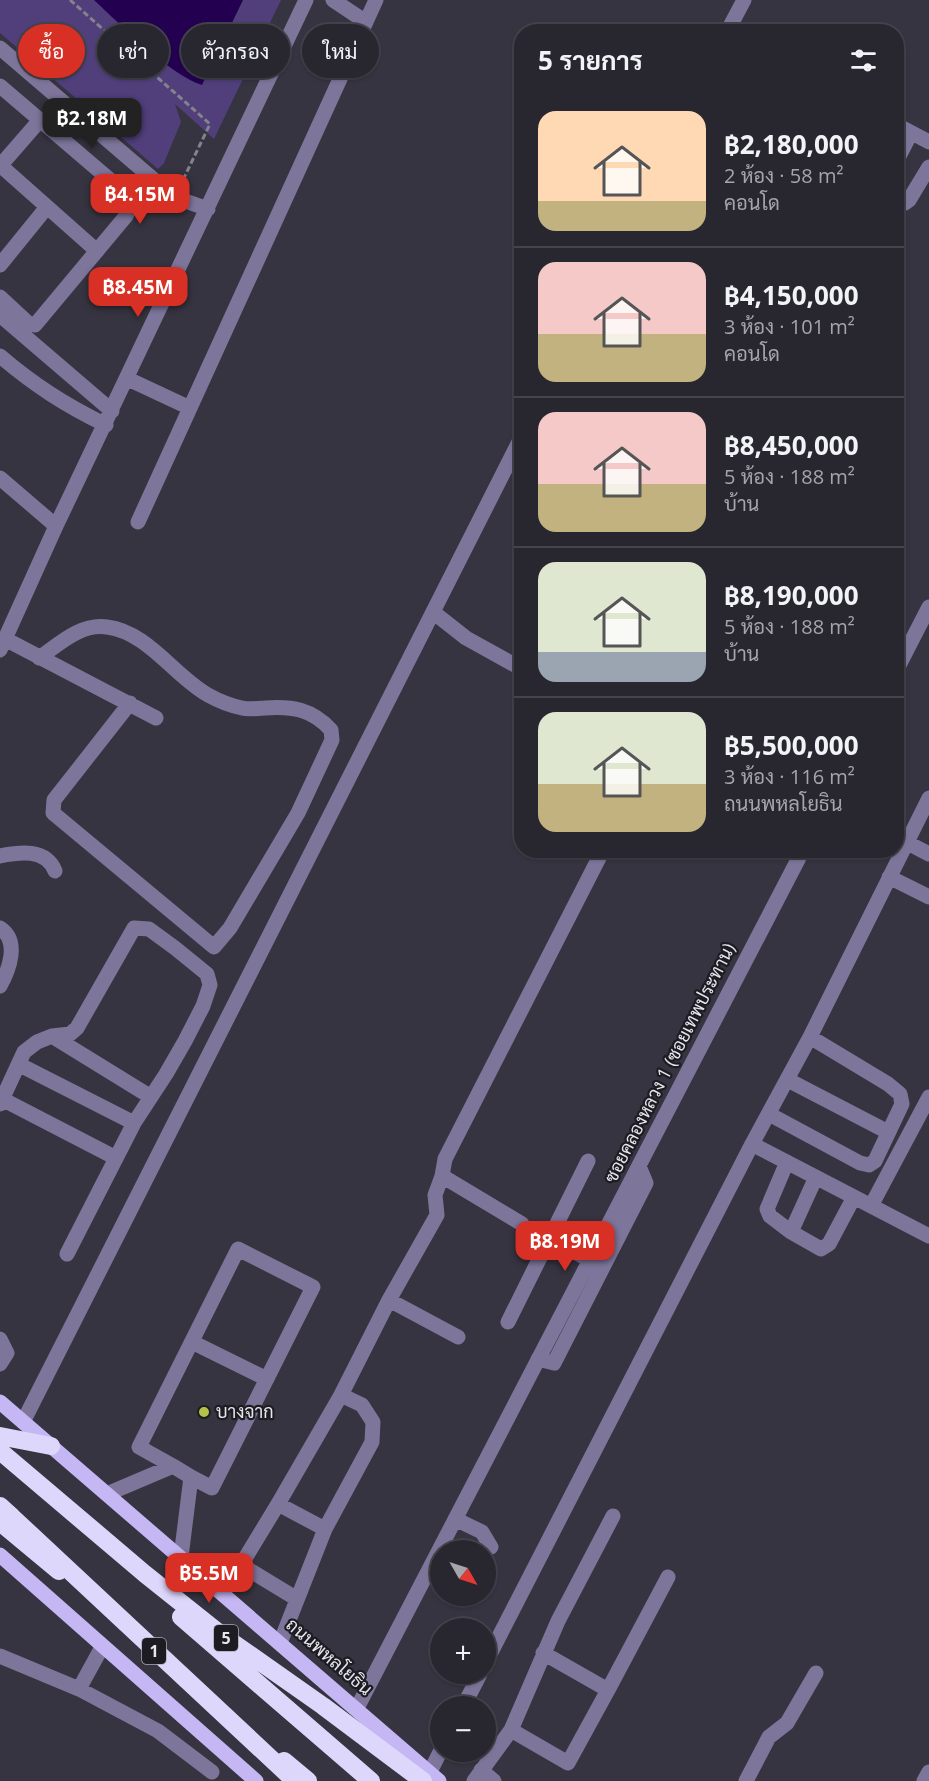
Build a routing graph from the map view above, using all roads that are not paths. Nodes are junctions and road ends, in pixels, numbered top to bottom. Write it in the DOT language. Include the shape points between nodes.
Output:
graph roads {
  1 [pos="306,0"];
  2 [pos="333,0"];
  3 [pos="376,0"];
  4 [pos="744,0"];
  5 [pos="366,22"];
  6 [pos="731,24"];
  7 [pos="0,48"];
  8 [pos="0,87"];
  9 [pos="65,104"];
  10 [pos="44,123"];
  11 [pos="904,129"];
  12 [pos="911,133"];
  13 [pos="929,142"];
  14 [pos="904,146"];
  15 [pos="0,166"];
  16 [pos="929,167"];
  17 [pos="904,203"];
  18 [pos="47,207"];
  19 [pos="208,209"];
  20 [pos="98,251"];
  21 [pos="0,265"];
  22 [pos="0,297"];
  23 [pos="0,315"];
  24 [pos="0,356"];
  25 [pos="128,379"];
  26 [pos="190,408"];
  27 [pos="109,418"];
  28 [pos="514,452"];
  29 [pos="0,478"];
  30 [pos="138,522"];
  31 [pos="56,526"];
  32 [pos="929,607"];
  33 [pos="433,612"];
  34 [pos="3,645"];
  35 [pos="904,655"];
  36 [pos="39,658"];
  37 [pos="514,665"];
  38 [pos="130,702"];
  39 [pos="156,717"];
  40 [pos="929,798"];
  41 [pos="906,842"];
  42 [pos="904,846"];
  43 [pos="929,854"];
  44 [pos="0,856"];
  45 [pos="599,858"];
  46 [pos="799,858"];
  47 [pos="898,858"];
  48 [pos="55,871"];
  49 [pos="889,877"];
  50 [pos="929,897"];
  51 [pos="0,928"];
  52 [pos="0,986"];
  53 [pos="52,1036"];
  54 [pos="810,1037"];
  55 [pos="20,1065"];
  56 [pos="788,1080"];
  57 [pos="151,1097"];
  58 [pos="929,1097"];
  59 [pos="1,1101"];
  60 [pos="769,1114"];
  61 [pos="134,1123"];
  62 [pos="888,1132"];
  63 [pos="752,1144"];
  64 [pos="116,1158"];
  65 [pos="588,1161"];
  66 [pos="787,1162"];
  67 [pos="639,1166"];
  68 [pos="442,1176"];
  69 [pos="816,1177"];
  70 [pos="854,1197"];
  71 [pos="871,1206"];
  72 [pos="522,1224"];
  73 [pos="792,1232"];
  74 [pos="929,1236"];
  75 [pos="550,1239"];
  76 [pos="67,1254"];
  77 [pos="590,1260"];
  78 [pos="389,1300"];
  79 [pos="508,1322"];
  80 [pos="458,1337"];
  81 [pos="0,1339"];
  82 [pos="192,1342"];
  83 [pos="538,1359"];
  84 [pos="0,1364"];
  85 [pos="267,1379"];
  86 [pos="341,1395"];
  87 [pos="0,1402"];
  88 [pos="23,1422"];
  89 [pos="0,1436"];
  90 [pos="51,1446"];
  91 [pos="0,1450"];
  92 [pos="0,1462"];
  93 [pos="173,1466"];
  94 [pos="191,1477"];
  95 [pos="107,1494"];
  96 [pos="278,1504"];
  97 [pos="4,1515"];
  98 [pos="613,1516"];
  99 [pos="455,1519"];
  100 [pos="325,1529"];
  101 [pos="487,1540"];
  102 [pos="0,1555"];
  103 [pos="181,1557"];
  104 [pos="241,1565"];
  105 [pos="668,1577"];
  106 [pos="219,1591"];
  107 [pos="297,1599"];
  108 [pos="280,1642"];
  109 [pos="496,1643"];
  110 [pos="102,1647"];
  111 [pos="543,1653"];
  112 [pos="0,1656"];
  113 [pos="816,1673"];
  114 [pos="79,1689"];
  115 [pos="608,1690"];
  116 [pos="357,1708"];
  117 [pos="511,1730"];
  118 [pos="223,1753"];
  119 [pos="437,1762"];
  120 [pos="929,1772"];
  121 [pos="210,1776"];
  122 [pos="478,1776"];
  123 [pos="431,1778"];
  124 [pos="256,1781"];
  125 [pos="295,1781"];
  126 [pos="308,1781"];
  127 [pos="371,1781"];
  128 [pos="494,1781"];
  129 [pos="746,1781"];
  130 [pos="924,1781"];
  1 -- 19 [label="street"];
  2 -- 5 [label="street"];
  3 -- 5 [label="street"];
  4 -- 6 [label="street"];
  5 -- 26 [label="street"];
  7 -- 9 [label="street"];
  8 -- 10 [label="street"];
  9 -- 10 [label="street"];
  9 -- 19 [label="street" via="174,197"];
  10 -- 15 [label="street"];
  10 -- 20 [label="street" via="130,197 132,203 126,216"];
  11 -- 12 [label="street"];
  12 -- 13 [label="street"];
  12 -- 14 [label="street"];
  15 -- 18 [label="street"];
  16 -- 17 [label="street"];
  18 -- 20 [label="street"];
  18 -- 21 [label="street"];
  19 -- 25 [label="street"];
  20 -- 22 [label="street" via="35,325"];
  23 -- 27 [label="street"];
  24 -- 27 [label="street" via="68,406"];
  25 -- 26 [label="street"];
  25 -- 27 [label="street"];
  26 -- 30 [label="street"];
  27 -- 31 [label="street"];
  28 -- 33 [label="street"];
  29 -- 31 [label="street"];
  31 -- 34 [label="street"];
  32 -- 35 [label="street"];
  33 -- 37 [label="street" via="466,638"];
  33 -- 88 [label="street"];
  34 -- 36 [label="street"];
  36 -- 38 [label="street"];
  36 -- 38 [label="street" via="91,626 125,630 208,695 243,709 279,707 307,711 331,730 332,740 298,813 230,928 214,947 53,813 54,800"];
  38 -- 39 [label="street"];
  40 -- 41 [label="street"];
  41 -- 42 [label="street"];
  41 -- 43 [label="street"];
  44 -- 48 [label="street" via="36,854"];
  45 -- 68 [label="street" via="445,1159"];
  46 -- 67 [label="street, ซอยคลองหลวง 1 (ซอยเทพประทาน)"];
  47 -- 49 [label="street"];
  49 -- 50 [label="street"];
  49 -- 54 [label="street"];
  51 -- 52 [label="street" via="11,945 9,969"];
  53 -- 55 [label="street" via="24,1052"];
  53 -- 57 [label="street"];
  53 -- 57 [label="street" via="64,1036 77,1028 129,934 134,928 149,929 198,965 207,974 210,985 203,1005"];
  54 -- 56 [label="street"];
  54 -- 62 [label="street" via="900,1094 902,1104"];
  55 -- 59 [label="street"];
  55 -- 61 [label="street"];
  56 -- 60 [label="street"];
  56 -- 62 [label="street"];
  57 -- 61 [label="street"];
  58 -- 71 [label="street"];
  59 -- 64 [label="street"];
  60 -- 62 [label="street" via="869,1165 875,1161"];
  60 -- 63 [label="street"];
  61 -- 64 [label="street"];
  63 -- 66 [label="street"];
  63 -- 109 [label="street"];
  64 -- 76 [label="street"];
  65 -- 75 [label="street"];
  66 -- 69 [label="street"];
  66 -- 73 [label="street" via="767,1209 770,1216"];
  67 -- 77 [label="street, ซอยคลองหลวง 1 (ซอยเทพประทาน)"];
  67 -- 83 [label="street" via="646,1182 555,1363"];
  68 -- 72 [label="street"];
  68 -- 78 [label="street" via="435,1195 437,1215"];
  69 -- 70 [label="street"];
  69 -- 73 [label="street"];
  70 -- 71 [label="street"];
  70 -- 73 [label="street" via="826,1248 821,1249"];
  71 -- 74 [label="street"];
  75 -- 77 [label="street"];
  75 -- 79 [label="street"];
  77 -- 83 [label="street, ซอยคลองหลวง 1 (ซอยเทพประทาน)"];
  78 -- 80 [label="street"];
  78 -- 86 [label="street"];
  81 -- 84 [label="street" via="7,1353"];
  82 -- 85 [label="street"];
  82 -- 85 [label="street" via="238,1250 313,1287"];
  82 -- 93 [label="street" via="139,1447"];
  83 -- 99 [label="street, ซอยคลองหลวง 1 (ซอยเทพประทาน)"];
  85 -- 94 [label="street" via="212,1488"];
  86 -- 96 [label="street"];
  86 -- 100 [label="street" via="362,1405 373,1422 372,1442"];
  87 -- 88 [label="main road, ถนนพหลโยธิน"];
  88 -- 90 [label="main road, ถนนพหลโยธิน"];
  89 -- 90 [label="highway"];
  90 -- 95 [label="main road, ถนนพหลโยธิน"];
  91 -- 123 [label="highway, 5" via="219,1633"];
  92 -- 127 [label="highway, 1"];
  93 -- 94 [label="street"];
  93 -- 95 [label="street"];
  94 -- 103 [label="street"];
  95 -- 103 [label="main road, ถนนพหลโยธิน"];
  96 -- 100 [label="street"];
  96 -- 104 [label="street"];
  97 -- 125 [label="highway, bridge"];
  97 -- 126 [label="highway, 1"];
  98 -- 111 [label="street"];
  99 -- 101 [label="street" via="482,1532"];
  99 -- 116 [label="street, ซอยคลองหลวง 1 (ซอยเทพประทาน)"];
  100 -- 107 [label="street"];
  102 -- 110 [label="main road, 1"];
  103 -- 106 [label="main road, ถนนพหลโยธิน"];
  104 -- 106 [label="street"];
  104 -- 107 [label="street"];
  105 -- 115 [label="street"];
  106 -- 108 [label="main road, ถนนพหลโยธิน"];
  107 -- 108 [label="street"];
  108 -- 116 [label="main road, ถนนพหลโยธิน"];
  110 -- 114 [label="street"];
  110 -- 118 [label="main road, 1"];
  111 -- 115 [label="street"];
  111 -- 117 [label="street"];
  112 -- 114 [label="street"];
  113 -- 129 [label="street" via="787,1723 769,1737"];
  114 -- 121 [label="street" via="158,1731"];
  115 -- 117 [label="street" via="568,1763"];
  116 -- 123 [label="main road, ถนนพหลโยธิน"];
  117 -- 122 [label="street"];
  118 -- 121 [label="street"];
  118 -- 124 [label="main road, 1"];
  119 -- 123 [label="street"];
  120 -- 130 [label="street"];
  122 -- 128 [label="street"];
}
